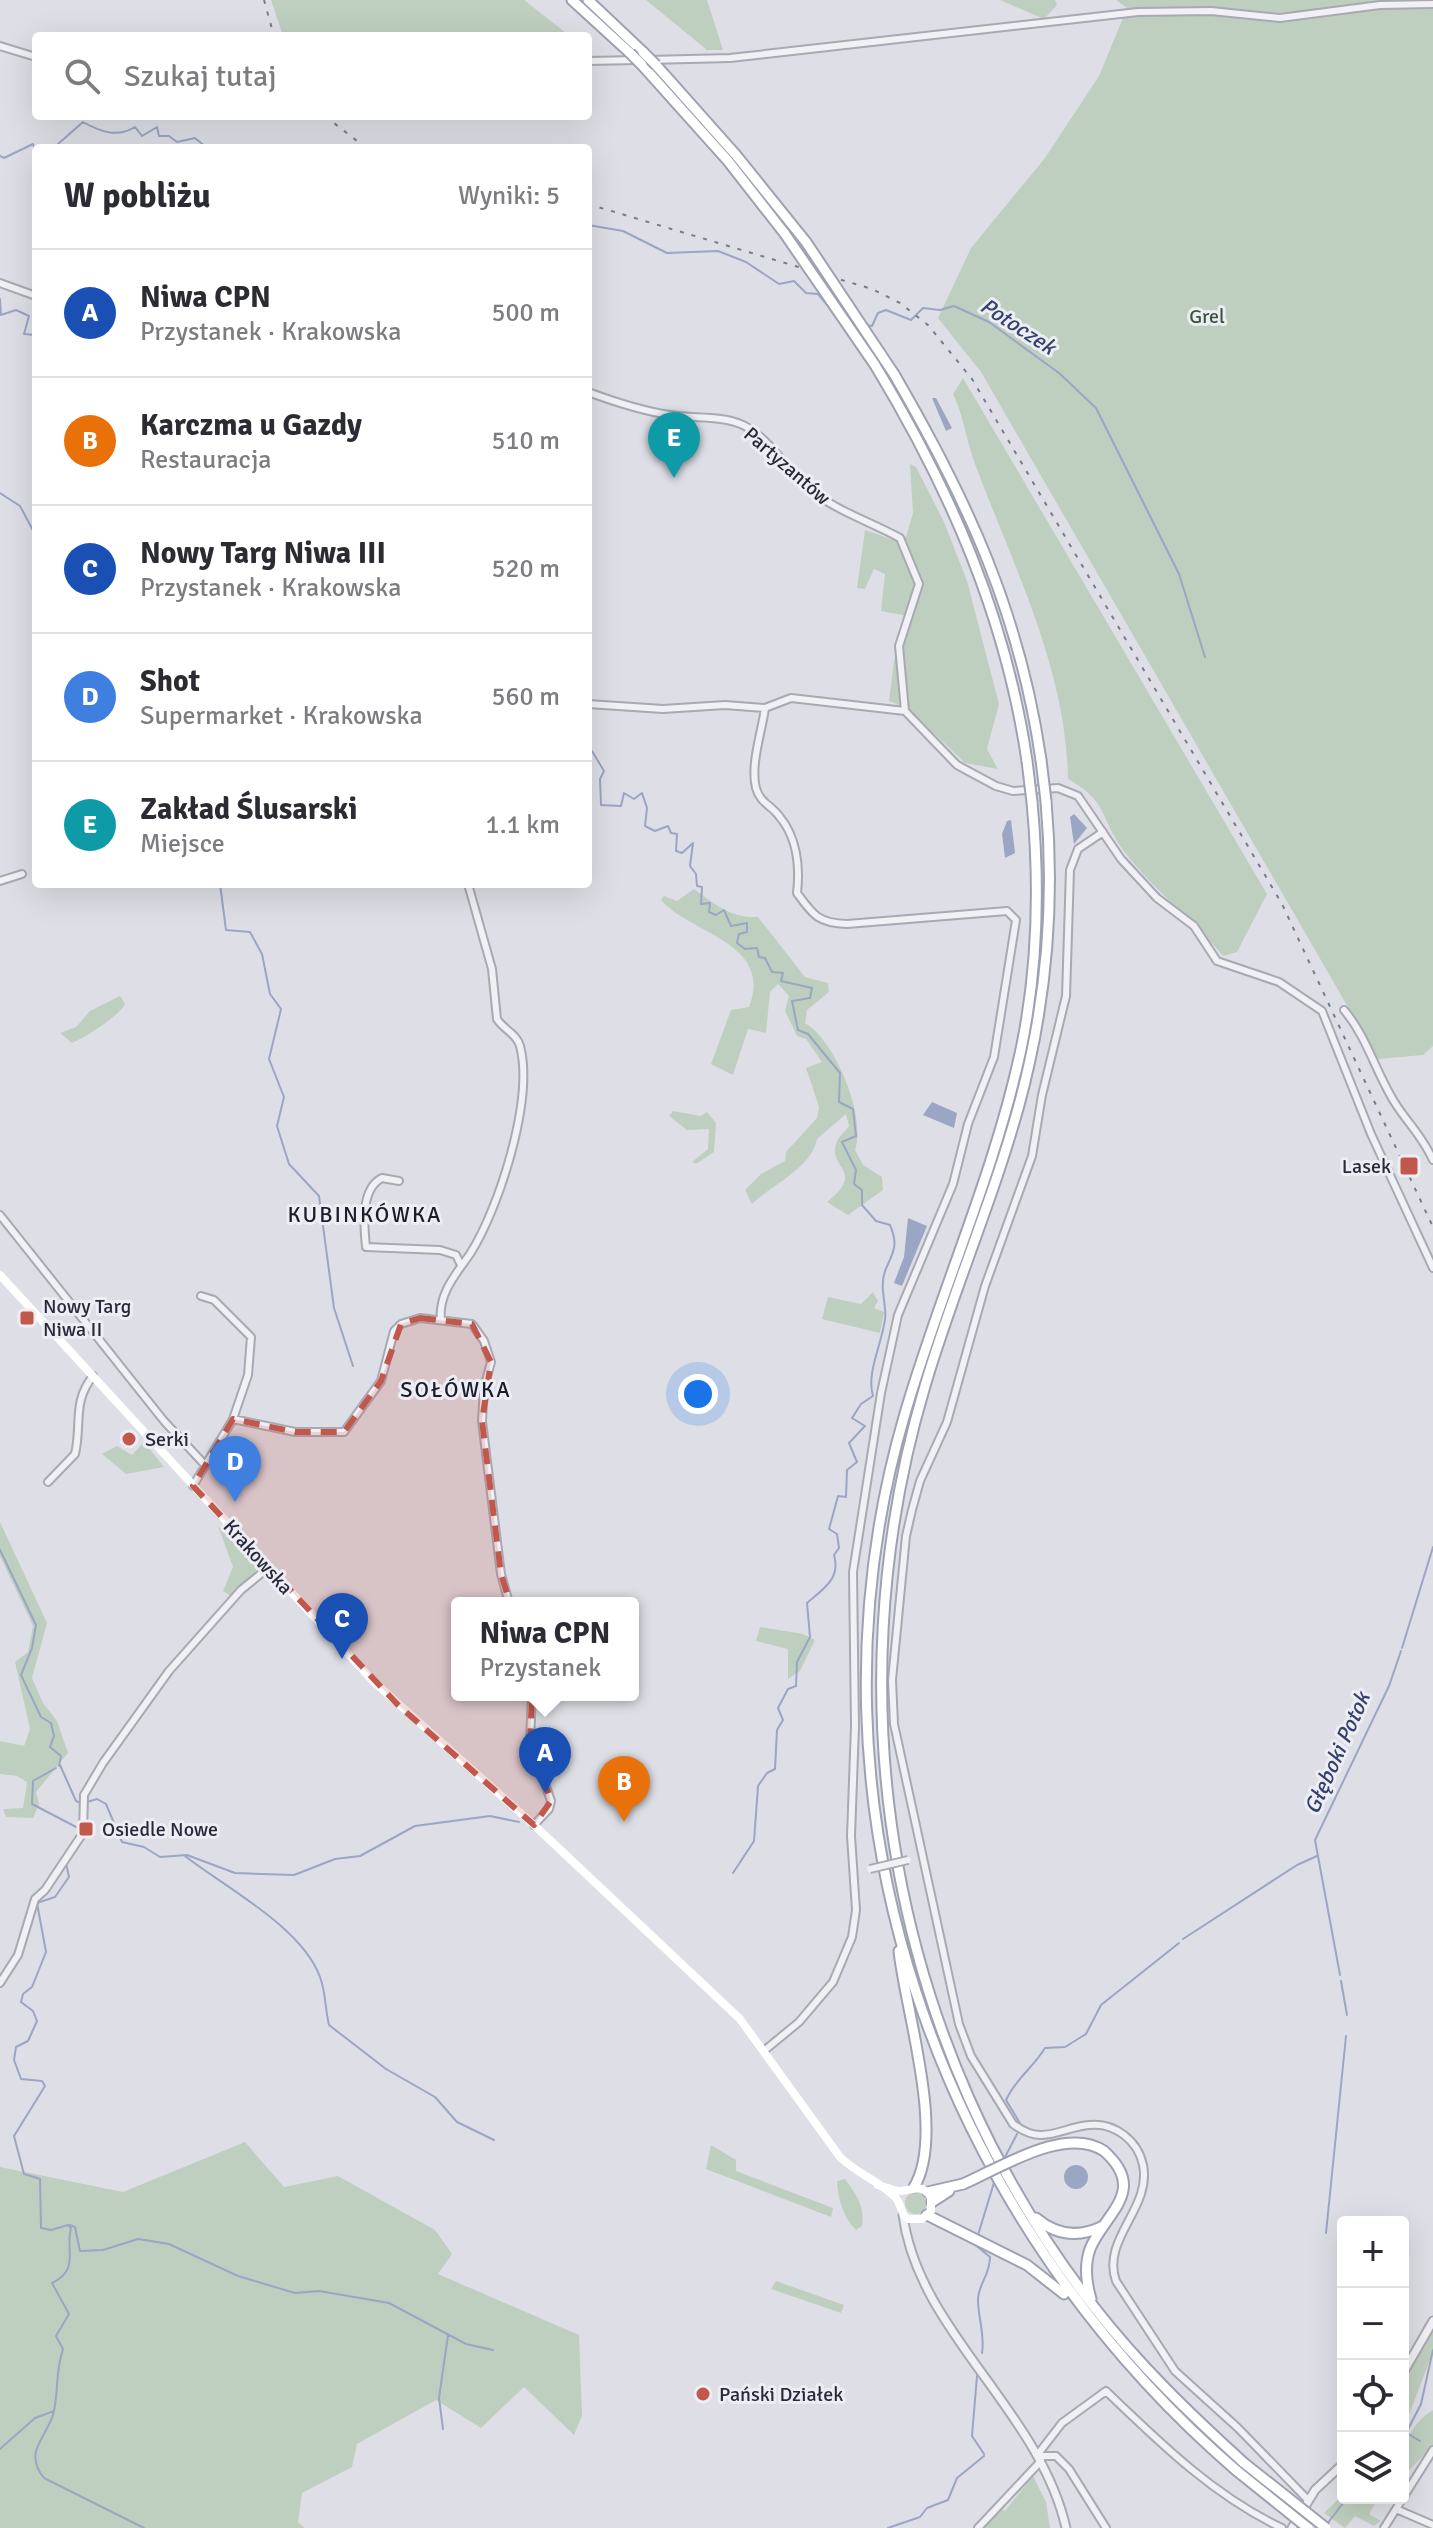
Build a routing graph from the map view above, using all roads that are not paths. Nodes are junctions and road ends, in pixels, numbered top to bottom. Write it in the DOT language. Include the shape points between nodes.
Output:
graph roads {
  1 [pos="572,0"];
  2 [pos="588,0"];
  3 [pos="1433,4"];
  4 [pos="0,46"];
  5 [pos="32,56"];
  6 [pos="592,61"];
  7 [pos="0,283"];
  8 [pos="32,295"];
  9 [pos="592,394"];
  10 [pos="592,704"];
  11 [pos="765,708"];
  12 [pos="905,711"];
  13 [pos="1103,832"];
  14 [pos="22,874"];
  15 [pos="0,881"];
  16 [pos="469,888"];
  17 [pos="1344,1010"];
  18 [pos="1433,1160"];
  19 [pos="399,1181"];
  20 [pos="0,1215"];
  21 [pos="461,1265"];
  22 [pos="1433,1268"];
  23 [pos="0,1275"];
  24 [pos="201,1296"];
  25 [pos="441,1320"];
  26 [pos="93,1376"];
  27 [pos="233,1419"];
  28 [pos="205,1465"];
  29 [pos="48,1482"];
  30 [pos="193,1486"];
  31 [pos="268,1568"];
  32 [pos="507,1597"];
  33 [pos="532,1701"];
  34 [pos="534,1825"];
  35 [pos="923,1857"];
  36 [pos="854,1873"];
  37 [pos="896,1924"];
  38 [pos="0,1983"];
  39 [pos="765,2050"];
  40 [pos="878,2185"];
  41 [pos="910,2188"];
  42 [pos="930,2197"];
  43 [pos="899,2202"];
  44 [pos="1029,2210"];
  45 [pos="903,2215"];
  46 [pos="927,2215"];
  47 [pos="915,2220"];
  48 [pos="1110,2222"];
  49 [pos="911,2249"];
  50 [pos="1095,2309"];
  51 [pos="1086,2316"];
  52 [pos="1433,2321"];
  53 [pos="1409,2363"];
  54 [pos="1433,2450"];
  55 [pos="1039,2457"];
  56 [pos="1240,2467"];
  57 [pos="1337,2470"];
  58 [pos="1308,2500"];
  59 [pos="1396,2509"];
  60 [pos="1433,2525"];
  61 [pos="978,2528"];
  62 [pos="1066,2528"];
  63 [pos="1106,2528"];
  64 [pos="1282,2528"];
  65 [pos="1292,2528"];
  66 [pos="1308,2528"];
  67 [pos="1326,2528"];
  68 [pos="1384,2528"];
  1 -- 37 [label="main road, bridge" via="642,65 728,161 875,365 934,468 975,559 1011,669 1027,761 1037,915 1020,1055 982,1188 903,1420 877,1546 868,1651 869,1736 878,1833"];
  2 -- 44 [label="main road, bridge" via="656,65 736,155 806,242 894,374 960,492 1001,588 1027,677 1046,801 1050,905 1030,1058 1006,1150 906,1453 882,1618 882,1740 893,1847 928,1992 991,2145"];
  3 -- 6 [label="street" via="1280,18 1211,11 1138,12 730,58"];
  4 -- 5 [label="street"];
  7 -- 8 [label="street"];
  9 -- 12 [label="street, Partyzantów" via="628,407 742,425 831,506 900,538 919,584 899,646"];
  10 -- 11 [label="street"];
  11 -- 12 [label="street" via="791,698"];
  11 -- 36 [label="street" via="755,784 760,800 781,817 800,868 797,893 809,910 825,923 1007,911 1016,920 996,1049 953,1184 902,1302 881,1393 852,1581"];
  12 -- 13 [label="street" via="963,770 1007,790 1058,788 1074,793"];
  13 -- 22 [label="street" via="1157,898 1194,926 1220,963 1279,982 1319,1007"];
  13 -- 35 [label="street" via="1078,849 1070,870 1066,996 1032,1156 985,1286 947,1422 920,1481 906,1536 893,1704"];
  14 -- 15 [label="street"];
  16 -- 21 [label="street" via="492,969 497,1019 516,1036 521,1049 523,1094 520,1120 486,1222"];
  17 -- 18 [label="street" via="1396,1106 1421,1133"];
  19 -- 21 [label="street" via="382,1178 372,1187 366,1247 440,1250 456,1255"];
  20 -- 28 [label="street"];
  21 -- 25 [label="street" via="443,1301"];
  23 -- 26 [label="main road, Krakowska"];
  24 -- 27 [label="street" via="214,1300 251,1337 248,1375"];
  25 -- 27 [label="street" via="410,1319 394,1331 381,1381 344,1432 295,1432"];
  25 -- 32 [label="street" via="472,1324 490,1353 482,1421"];
  26 -- 29 [label="street" via="80,1396 75,1454"];
  26 -- 30 [label="main road, Krakowska"];
  27 -- 28 [label="street"];
  28 -- 30 [label="street"];
  30 -- 31 [label="main road, Krakowska"];
  31 -- 34 [label="main road, Krakowska" via="373,1681"];
  31 -- 38 [label="street" via="241,1590 169,1671 103,1763 83,1803 83,1833 35,1899 18,1955"];
  33 -- 34 [label="street" via="530,1740 551,1801"];
  34 -- 39 [label="main road, Krakowska" via="721,2000"];
  35 -- 36 [label="street, bridge"];
  35 -- 58 [label="street" via="959,2024 986,2082 1013,2124 1029,2133 1098,2125 1134,2144 1144,2182 1114,2251 1116,2281 1175,2371"];
  36 -- 39 [label="street" via="855,1922 841,1968 799,2022"];
  37 -- 41 [label="main road" via="925,2098 925,2136"];
  37 -- 51 [label="main road" via="927,2028 959,2104 1031,2236"];
  39 -- 40 [label="main road, Krakowska" via="840,2157"];
  40 -- 41 [label="main road"];
  40 -- 43 [label="main road, Krakowska"];
  41 -- 42 [label="main road"];
  41 -- 43 [label="main road"];
  42 -- 46 [label="main road"];
  42 -- 48 [label="main road, bridge" via="1058,2144 1082,2142 1104,2151 1119,2170 1119,2209"];
  43 -- 45 [label="main road"];
  44 -- 48 [label="main road" via="1050,2229 1072,2235"];
  44 -- 50 [label="main road"];
  45 -- 47 [label="main road"];
  45 -- 49 [label="street"];
  46 -- 47 [label="main road"];
  46 -- 51 [label="main road" via="1038,2272"];
  47 -- 49 [label="street"];
  48 -- 50 [label="main road" via="1095,2240 1087,2262"];
  49 -- 55 [label="street" via="922,2280"];
  50 -- 56 [label="main road"];
  51 -- 56 [label="main road" via="1164,2406"];
  52 -- 53 [label="street"];
  54 -- 59 [label="street"];
  55 -- 61 [label="street"];
  55 -- 62 [label="street"];
  55 -- 63 [label="street" via="1056,2456 1066,2464"];
  55 -- 64 [label="street" via="1062,2423 1106,2391 1173,2455"];
  56 -- 66 [label="main road, bridge"];
  56 -- 67 [label="main road, bridge"];
  57 -- 58 [label="street"];
  58 -- 65 [label="street"];
  59 -- 60 [label="street"];
  59 -- 68 [label="street"];
}
